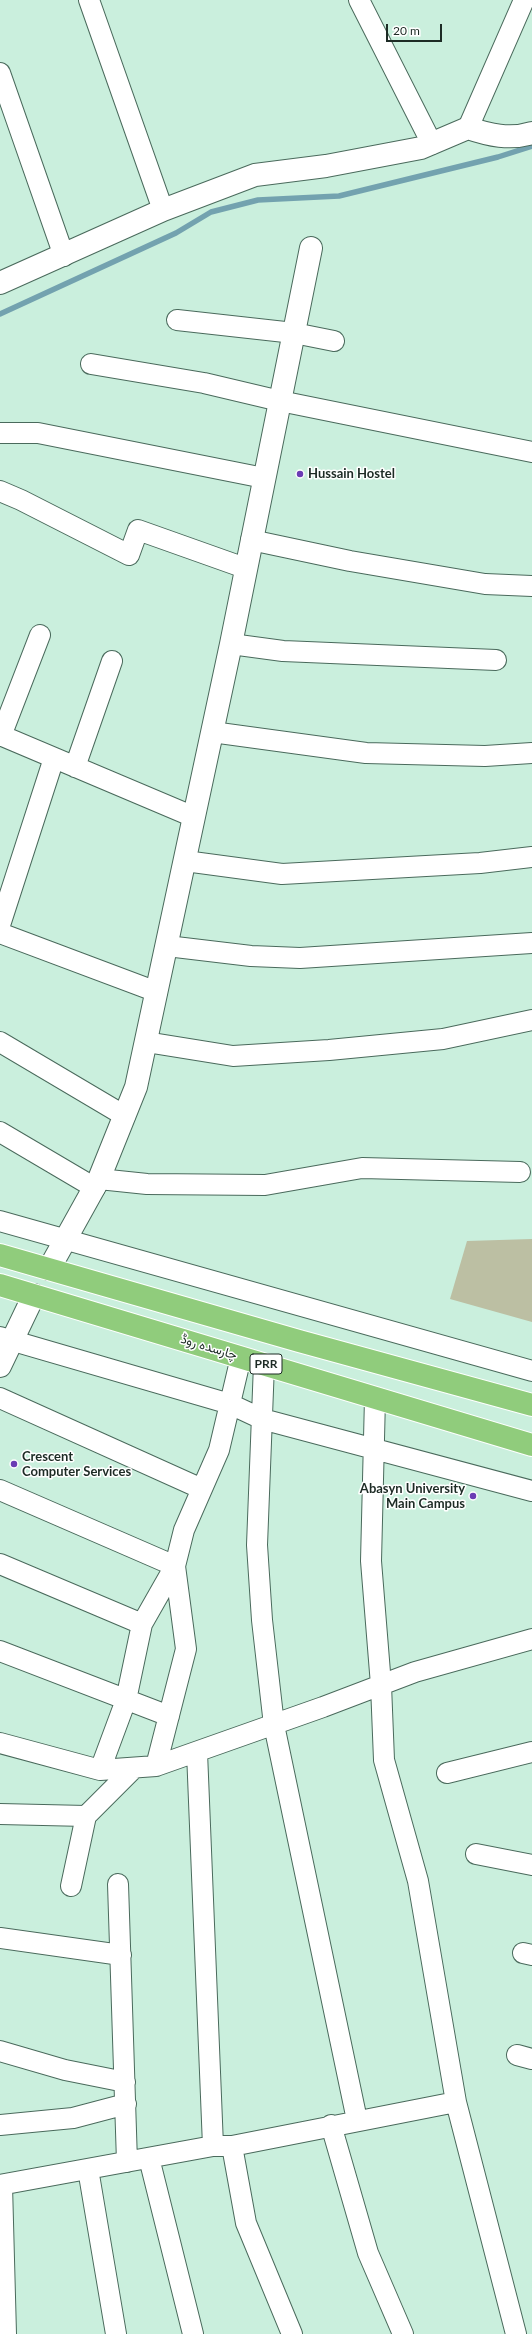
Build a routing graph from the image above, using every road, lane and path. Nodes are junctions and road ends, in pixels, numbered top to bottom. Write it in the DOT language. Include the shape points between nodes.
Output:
graph roads {
  1 [pos="89,0"];
  2 [pos="359,0"];
  3 [pos="524,0"];
  4 [pos="0,73"];
  5 [pos="468,128"];
  6 [pos="532,133"];
  7 [pos="432,144"];
  8 [pos="163,210"];
  9 [pos="311,248"];
  10 [pos="64,256"];
  11 [pos="0,283"];
  12 [pos="177,320"];
  13 [pos="294,333"];
  14 [pos="334,341"];
  15 [pos="91,364"];
  16 [pos="280,401"];
  17 [pos="0,433"];
  18 [pos="532,452"];
  19 [pos="264,478"];
  20 [pos="0,491"];
  21 [pos="251,540"];
  22 [pos="245,568"];
  23 [pos="532,586"];
  24 [pos="40,635"];
  25 [pos="231,644"];
  26 [pos="496,660"];
  27 [pos="112,661"];
  28 [pos="212,732"];
  29 [pos="1,736"];
  30 [pos="532,753"];
  31 [pos="54,758"];
  32 [pos="75,766"];
  33 [pos="194,817"];
  34 [pos="532,857"];
  35 [pos="185,861"];
  36 [pos="0,925"];
  37 [pos="0,933"];
  38 [pos="532,943"];
  39 [pos="167,946"];
  40 [pos="157,992"];
  41 [pos="532,1020"];
  42 [pos="0,1042"];
  43 [pos="146,1042"];
  44 [pos="125,1116"];
  45 [pos="0,1132"];
  46 [pos="520,1172"];
  47 [pos="97,1184"];
  48 [pos="0,1221"];
  49 [pos="66,1241"];
  50 [pos="0,1255"];
  51 [pos="49,1269"];
  52 [pos="0,1285"];
  53 [pos="34,1295"];
  54 [pos="6,1339"];
  55 [pos="241,1357"];
  56 [pos="264,1364"];
  57 [pos="0,1366"];
  58 [pos="532,1372"];
  59 [pos="0,1398"];
  60 [pos="375,1398"];
  61 [pos="230,1404"];
  62 [pos="532,1405"];
  63 [pos="262,1419"];
  64 [pos="532,1445"];
  65 [pos="374,1447"];
  66 [pos="202,1489"];
  67 [pos="0,1490"];
  68 [pos="532,1491"];
  69 [pos="0,1564"];
  70 [pos="175,1566"];
  71 [pos="142,1624"];
  72 [pos="532,1639"];
  73 [pos="0,1651"];
  74 [pos="381,1685"];
  75 [pos="126,1700"];
  76 [pos="169,1716"];
  77 [pos="274,1725"];
  78 [pos="0,1743"];
  79 [pos="197,1752"];
  80 [pos="532,1752"];
  81 [pos="156,1766"];
  82 [pos="134,1768"];
  83 [pos="100,1770"];
  84 [pos="447,1773"];
  85 [pos="0,1814"];
  86 [pos="86,1816"];
  87 [pos="476,1854"];
  88 [pos="532,1865"];
  89 [pos="118,1884"];
  90 [pos="71,1886"];
  91 [pos="0,1938"];
  92 [pos="121,1956"];
  93 [pos="0,2051"];
  94 [pos="125,2082"];
  95 [pos="456,2102"];
  96 [pos="126,2104"];
  97 [pos="357,2120"];
  98 [pos="0,2125"];
  99 [pos="331,2125"];
  100 [pos="222,2146"];
  101 [pos="149,2158"];
  102 [pos="127,2162"];
  103 [pos="88,2169"];
  104 [pos="1,2185"];
  105 [pos="4,2328"];
  106 [pos="116,2334"];
  107 [pos="193,2334"];
  108 [pos="292,2334"];
  109 [pos="403,2334"];
  110 [pos="516,2334"];
  1 -- 8 [label="street"];
  2 -- 7 [label="street"];
  3 -- 5 [label="street"];
  4 -- 10 [label="street"];
  5 -- 6 [label="street" via="489,135 507,137"];
  5 -- 7 [label="street"];
  7 -- 8 [label="street" via="326,166 255,175"];
  8 -- 10 [label="street"];
  9 -- 13 [label="street"];
  10 -- 11 [label="street"];
  12 -- 13 [label="street"];
  13 -- 14 [label="street"];
  13 -- 16 [label="street"];
  15 -- 16 [label="street" via="204,383"];
  16 -- 18 [label="street"];
  16 -- 19 [label="street"];
  17 -- 19 [label="street" via="38,434"];
  19 -- 21 [label="street"];
  20 -- 22 [label="street" via="129,555 138,530"];
  21 -- 22 [label="street"];
  21 -- 23 [label="street" via="350,561 485,584"];
  22 -- 25 [label="street"];
  24 -- 29 [label="street"];
  25 -- 26 [label="street" via="283,651"];
  25 -- 28 [label="street"];
  27 -- 32 [label="street"];
  28 -- 30 [label="street" via="366,753 485,756"];
  28 -- 33 [label="street"];
  29 -- 31 [label="street"];
  31 -- 32 [label="street"];
  31 -- 36 [label="street"];
  32 -- 33 [label="street"];
  33 -- 35 [label="street"];
  34 -- 35 [label="street" via="480,863 282,874"];
  35 -- 39 [label="street"];
  37 -- 40 [label="street"];
  38 -- 39 [label="street" via="300,958 251,956"];
  39 -- 40 [label="street"];
  40 -- 43 [label="street"];
  41 -- 43 [label="street" via="443,1038 329,1050 233,1056"];
  42 -- 44 [label="street"];
  43 -- 44 [label="street" via="136,1088"];
  44 -- 47 [label="street"];
  45 -- 47 [label="street"];
  46 -- 47 [label="street" via="362,1168 265,1186"];
  47 -- 49 [label="street"];
  48 -- 49 [label="street"];
  49 -- 51 [label="street"];
  49 -- 58 [label="street"];
  50 -- 51 [label="highway, PRR"];
  51 -- 62 [label="highway, PRR"];
  52 -- 53 [label="highway, چارسدہ روڈ / PRR"];
  53 -- 54 [label="street"];
  53 -- 55 [label="highway, چارسدہ روڈ / PRR"];
  54 -- 57 [label="street"];
  54 -- 61 [label="street"];
  55 -- 56 [label="highway, چارسدہ روڈ / PRR"];
  55 -- 61 [label="street"];
  56 -- 60 [label="highway, چارسدہ روڈ / PRR"];
  56 -- 63 [label="street"];
  59 -- 66 [label="street"];
  60 -- 64 [label="highway, چارسدہ روڈ / PRR"];
  60 -- 65 [label="street"];
  61 -- 63 [label="street"];
  61 -- 66 [label="street" via="220,1450"];
  63 -- 65 [label="street"];
  63 -- 77 [label="street" via="257,1545 262,1620"];
  65 -- 68 [label="street"];
  65 -- 74 [label="street" via="370,1561"];
  66 -- 70 [label="street" via="184,1530"];
  67 -- 70 [label="street"];
  69 -- 71 [label="street"];
  70 -- 71 [label="street"];
  70 -- 76 [label="street" via="186,1649"];
  71 -- 75 [label="street"];
  72 -- 74 [label="street" via="415,1672"];
  73 -- 75 [label="street"];
  74 -- 77 [label="street"];
  74 -- 95 [label="street" via="384,1760 418,1881"];
  75 -- 76 [label="street"];
  75 -- 83 [label="street"];
  76 -- 81 [label="street"];
  77 -- 79 [label="street"];
  77 -- 97 [label="street"];
  78 -- 83 [label="street"];
  79 -- 81 [label="street"];
  79 -- 100 [label="street"];
  80 -- 84 [label="street"];
  81 -- 82 [label="street"];
  82 -- 83 [label="street"];
  82 -- 86 [label="street"];
  85 -- 86 [label="street"];
  86 -- 90 [label="street"];
  87 -- 88 [label="street"];
  89 -- 92 [label="street"];
  91 -- 92 [label="street"];
  92 -- 94 [label="street"];
  93 -- 94 [label="street" via="65,2070"];
  94 -- 96 [label="street"];
  95 -- 97 [label="street"];
  95 -- 110 [label="street"];
  96 -- 98 [label="street" via="73,2118"];
  96 -- 102 [label="street"];
  97 -- 99 [label="street"];
  99 -- 100 [label="street"];
  99 -- 109 [label="street" via="368,2254"];
  100 -- 101 [label="street"];
  100 -- 108 [label="street" via="246,2223"];
  101 -- 102 [label="street"];
  101 -- 107 [label="street"];
  102 -- 103 [label="street"];
  103 -- 104 [label="street"];
  103 -- 106 [label="street"];
  104 -- 105 [label="street"];
}
